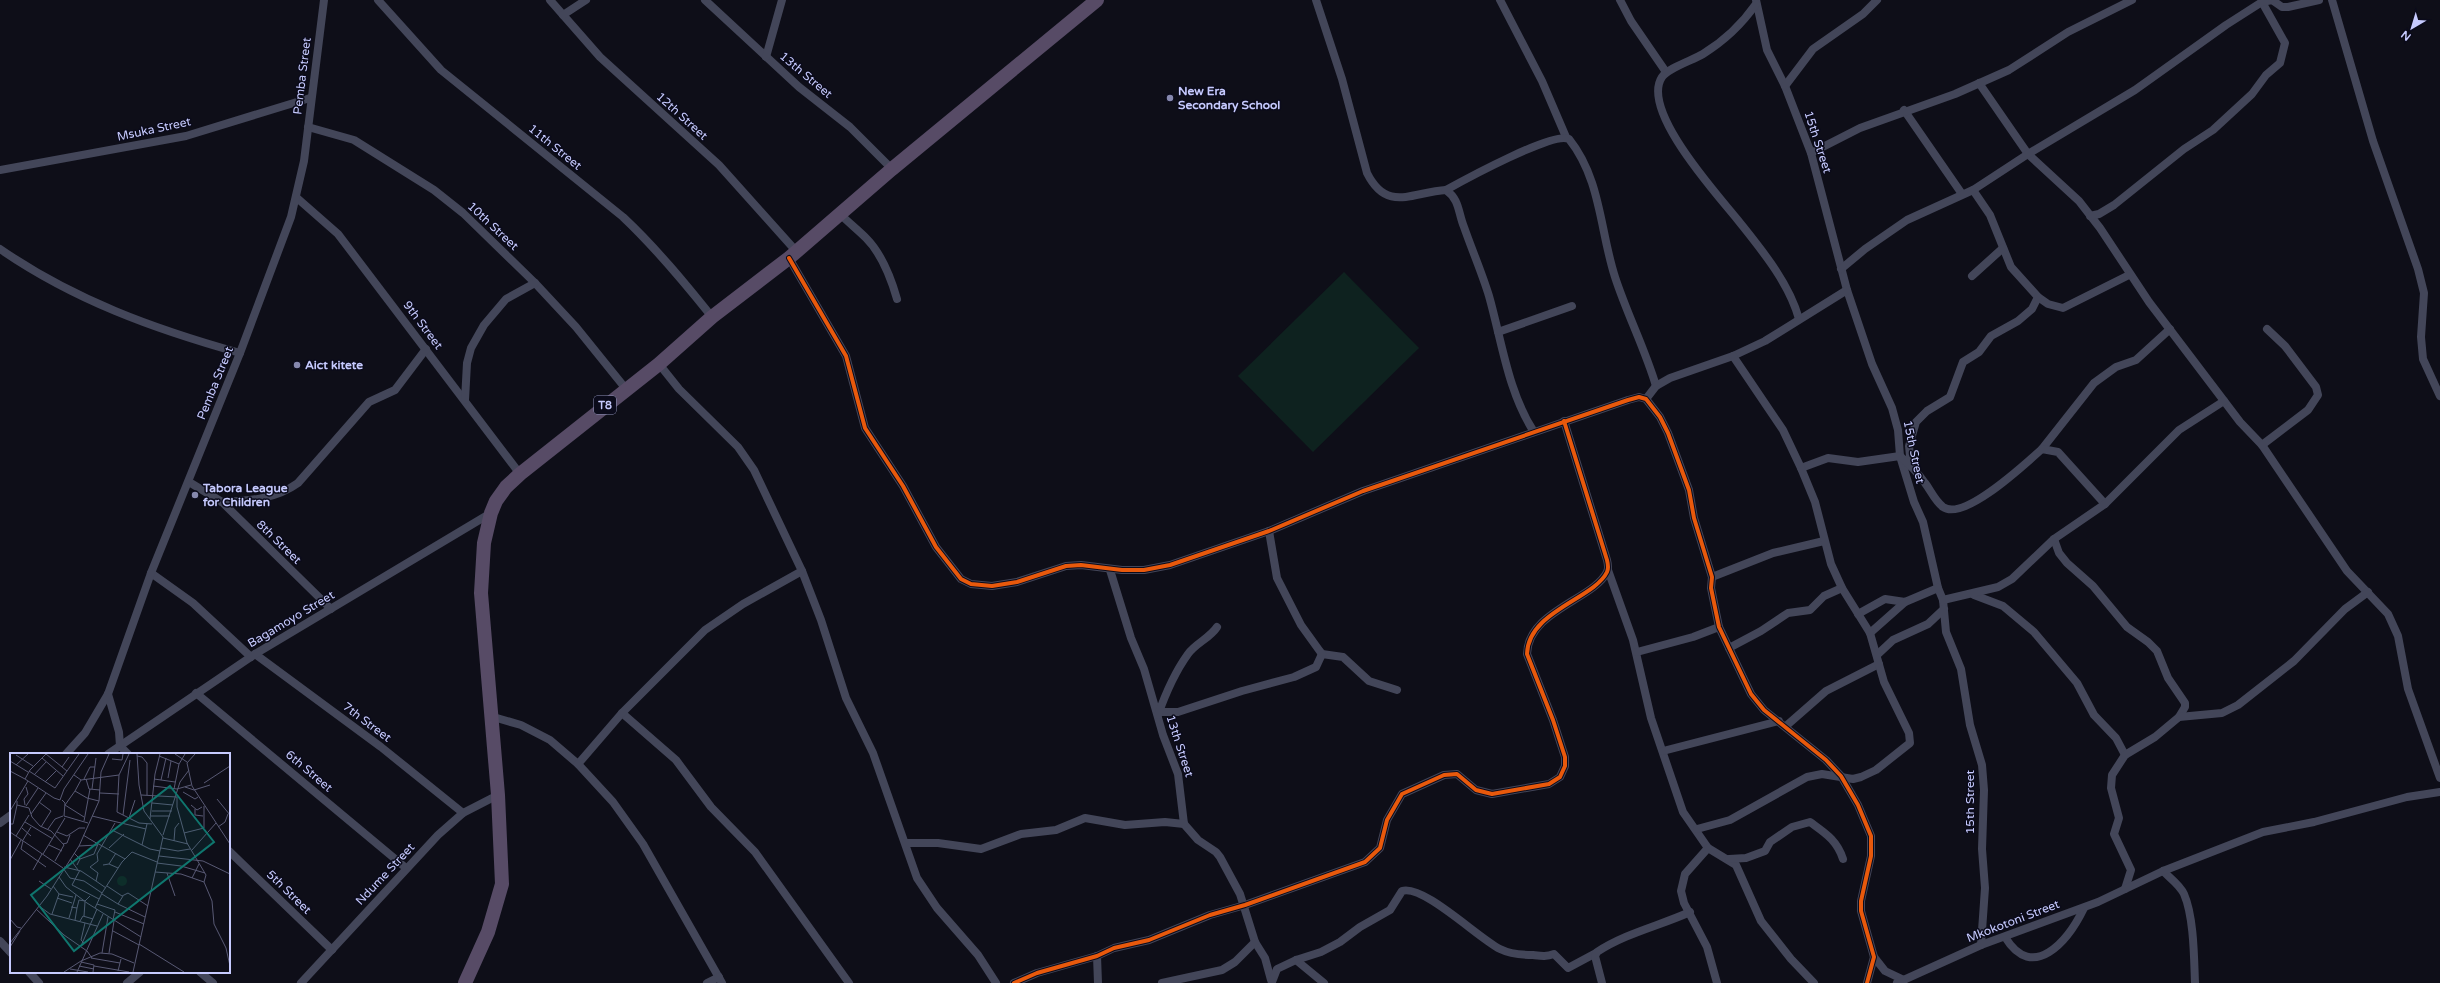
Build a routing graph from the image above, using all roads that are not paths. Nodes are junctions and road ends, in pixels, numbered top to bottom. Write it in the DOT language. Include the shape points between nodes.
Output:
graph roads {
  1 [pos="324,0"];
  2 [pos="378,0"];
  3 [pos="550,0"];
  4 [pos="586,0"];
  5 [pos="705,0"];
  6 [pos="782,0"];
  7 [pos="1097,0"];
  8 [pos="1316,0"];
  9 [pos="1500,0"];
  10 [pos="1620,0"];
  11 [pos="1877,0"];
  12 [pos="2132,0"];
  13 [pos="2319,0"];
  14 [pos="2332,0"];
  15 [pos="1756,2"];
  16 [pos="2262,2"];
  17 [pos="563,15"];
  18 [pos="766,57"];
  19 [pos="1666,72"];
  20 [pos="1979,83"];
  21 [pos="1785,86"];
  22 [pos="310,98"];
  23 [pos="1904,110"];
  24 [pos="308,127"];
  25 [pos="1566,138"];
  26 [pos="1811,154"];
  27 [pos="2028,154"];
  28 [pos="892,169"];
  29 [pos="0,170"];
  30 [pos="1446,190"];
  31 [pos="1973,190"];
  32 [pos="1962,194"];
  33 [pos="297,198"];
  34 [pos="840,214"];
  35 [pos="2090,216"];
  36 [pos="2003,248"];
  37 [pos="0,249"];
  38 [pos="793,254"];
  39 [pos="1841,269"];
  40 [pos="2129,275"];
  41 [pos="1972,276"];
  42 [pos="535,283"];
  43 [pos="1847,290"];
  44 [pos="2038,297"];
  45 [pos="897,299"];
  46 [pos="1572,306"];
  47 [pos="712,317"];
  48 [pos="1799,318"];
  49 [pos="2170,329"];
  50 [pos="2267,329"];
  51 [pos="1498,332"];
  52 [pos="426,349"];
  53 [pos="240,353"];
  54 [pos="1733,356"];
  55 [pos="659,364"];
  56 [pos="1656,386"];
  57 [pos="626,389"];
  58 [pos="2440,396"];
  59 [pos="1646,399"];
  60 [pos="465,400"];
  61 [pos="2224,401"];
  62 [pos="1564,421"];
  63 [pos="1534,432"];
  64 [pos="2262,445"];
  65 [pos="2042,449"];
  66 [pos="1900,456"];
  67 [pos="1911,466"];
  68 [pos="1801,468"];
  69 [pos="520,474"];
  70 [pos="189,482"];
  71 [pos="222,502"];
  72 [pos="2104,504"];
  73 [pos="491,513"];
  74 [pos="1269,531"];
  75 [pos="2054,539"];
  76 [pos="1824,541"];
  77 [pos="1110,570"];
  78 [pos="1608,570"];
  79 [pos="802,571"];
  80 [pos="151,573"];
  81 [pos="1712,577"];
  82 [pos="1842,588"];
  83 [pos="1938,588"];
  84 [pos="2368,592"];
  85 [pos="1974,595"];
  86 [pos="1943,600"];
  87 [pos="1905,602"];
  88 [pos="331,609"];
  89 [pos="1944,609"];
  90 [pos="1858,614"];
  91 [pos="1216,627"];
  92 [pos="1719,627"];
  93 [pos="1870,634"];
  94 [pos="1729,648"];
  95 [pos="1637,652"];
  96 [pos="1322,654"];
  97 [pos="1878,654"];
  98 [pos="253,656"];
  99 [pos="1879,664"];
  100 [pos="1396,690"];
  101 [pos="196,693"];
  102 [pos="108,694"];
  103 [pos="622,713"];
  104 [pos="1158,714"];
  105 [pos="490,716"];
  106 [pos="2179,717"];
  107 [pos="1782,724"];
  108 [pos="120,746"];
  109 [pos="1663,751"];
  110 [pos="67,753"];
  111 [pos="110,753"];
  112 [pos="127,753"];
  113 [pos="2125,755"];
  114 [pos="578,764"];
  115 [pos="1841,776"];
  116 [pos="2440,778"];
  117 [pos="2440,792"];
  118 [pos="498,795"];
  119 [pos="463,813"];
  120 [pos="10,816"];
  121 [pos="0,823"];
  122 [pos="1184,824"];
  123 [pos="1697,829"];
  124 [pos="906,843"];
  125 [pos="1708,848"];
  126 [pos="230,852"];
  127 [pos="1729,859"];
  128 [pos="1843,859"];
  129 [pos="406,868"];
  130 [pos="2163,871"];
  131 [pos="2125,889"];
  132 [pos="1245,905"];
  133 [pos="2084,908"];
  134 [pos="1690,912"];
  135 [pos="2005,937"];
  136 [pos="0,941"];
  137 [pos="1255,942"];
  138 [pos="1981,945"];
  139 [pos="332,950"];
  140 [pos="10,952"];
  141 [pos="1596,953"];
  142 [pos="1097,956"];
  143 [pos="1874,957"];
  144 [pos="1296,960"];
  145 [pos="30,973"];
  146 [pos="139,973"];
  147 [pos="201,973"];
  148 [pos="720,980"];
  149 [pos="1272,981"];
  150 [pos="1900,982"];
  151 [pos="39,983"];
  152 [pos="127,983"];
  153 [pos="213,983"];
  154 [pos="301,983"];
  155 [pos="465,983"];
  156 [pos="707,983"];
  157 [pos="849,983"];
  158 [pos="996,983"];
  159 [pos="1014,983"];
  160 [pos="1098,983"];
  161 [pos="1162,983"];
  162 [pos="1324,983"];
  163 [pos="1602,983"];
  164 [pos="1717,983"];
  165 [pos="1814,983"];
  166 [pos="1867,983"];
  167 [pos="2195,983"];
  1 -- 22 [label="street, Pemba Street"];
  2 -- 47 [label="street, 11th Street" via="441,70 623,217 649,241"];
  3 -- 17 [label="street, 12th Street"];
  4 -- 17 [label="street"];
  5 -- 18 [label="street, 13th Street"];
  6 -- 18 [label="street"];
  7 -- 28 [label="highway, T8"];
  8 -- 30 [label="street" via="1342,79 1367,173 1374,186 1385,194 1398,198"];
  9 -- 25 [label="street" via="1542,81"];
  10 -- 19 [label="street" via="1631,21"];
  11 -- 21 [label="street" via="1863,14 1813,49"];
  12 -- 20 [label="street" via="2068,32 2009,70"];
  13 -- 16 [label="street" via="2288,7 2282,7 2272,0"];
  14 -- 58 [label="street" via="2375,148 2418,269 2424,293 2421,337 2423,359"];
  15 -- 19 [label="street" via="1732,32 1705,52"];
  15 -- 21 [label="street, 15th Street" via="1767,50"];
  16 -- 27 [label="street" via="2135,90"];
  16 -- 35 [label="street" via="2285,43 2280,63 2266,75 2252,94 2213,130 2184,149 2114,205"];
  17 -- 38 [label="street, 12th Street" via="619,76 719,165"];
  18 -- 28 [label="street, 13th Street" via="850,126"];
  19 -- 48 [label="street" via="1658,88 1659,101 1667,122 1705,183 1737,219 1779,276"];
  20 -- 23 [label="street" via="1955,94"];
  20 -- 27 [label="street"];
  21 -- 26 [label="street, 15th Street"];
  22 -- 24 [label="street, Pemba Street"];
  22 -- 29 [label="street, Msuka Street" via="186,136"];
  23 -- 26 [label="street" via="1860,128"];
  23 -- 32 [label="street"];
  24 -- 33 [label="street, Pemba Street"];
  24 -- 42 [label="street, 10th Street" via="354,140 434,190 463,213"];
  25 -- 30 [label="street" via="1520,152"];
  25 -- 56 [label="street" via="1572,143 1594,183 1615,277 1644,346"];
  26 -- 39 [label="street, 15th Street"];
  27 -- 31 [label="street"];
  27 -- 35 [label="street" via="2079,201"];
  28 -- 34 [label="highway, T8"];
  30 -- 51 [label="street" via="1453,195 1458,204 1463,225 1489,295"];
  31 -- 32 [label="street"];
  31 -- 36 [label="street" via="1990,215"];
  32 -- 39 [label="street" via="1907,220"];
  33 -- 52 [label="street, 9th Street" via="338,234"];
  33 -- 53 [label="street, Pemba Street"];
  34 -- 38 [label="highway, T8"];
  34 -- 45 [label="street" via="867,238 876,251 892,282"];
  35 -- 40 [label="street"];
  36 -- 41 [label="street"];
  36 -- 44 [label="street" via="2011,267"];
  37 -- 53 [label="street" via="43,278 108,310"];
  38 -- 47 [label="highway, T8"];
  38 -- 77 [label="street, 12th Street" via="846,356 865,428 903,486 936,547 961,579 971,584 992,586 1017,582 1066,566 1081,565"];
  39 -- 43 [label="street, 15th Street"];
  40 -- 44 [label="street" via="2063,308 2048,304"];
  40 -- 49 [label="street"];
  42 -- 57 [label="street, 10th Street" via="576,327"];
  42 -- 60 [label="street" via="506,299 484,325 466,363"];
  43 -- 48 [label="street"];
  43 -- 66 [label="street, 15th Street" via="1872,364 1892,408 1898,430"];
  44 -- 67 [label="street" via="2032,309 2018,321 1991,336 1978,352 1963,362 1950,397 1927,411 1916,422 1909,446"];
  46 -- 51 [label="street"];
  47 -- 55 [label="highway, T8"];
  48 -- 54 [label="street" via="1765,341"];
  49 -- 61 [label="street"];
  49 -- 65 [label="street" via="2136,360 2116,367 2094,383"];
  50 -- 64 [label="street" via="2285,346 2316,387 2318,395 2308,410"];
  51 -- 63 [label="street" via="1517,400"];
  52 -- 60 [label="street, 9th Street"];
  52 -- 71 [label="street" via="394,390 369,402 298,483 285,492 248,502"];
  53 -- 70 [label="street, Pemba Street"];
  54 -- 56 [label="street" via="1670,378"];
  54 -- 68 [label="street" via="1783,430"];
  55 -- 57 [label="highway, T8"];
  55 -- 79 [label="street" via="679,389 738,447 754,470"];
  56 -- 59 [label="street"];
  57 -- 69 [label="highway, T8"];
  59 -- 62 [label="street, 12th Street" via="1640,397 1628,400"];
  59 -- 81 [label="street" via="1668,433 1689,490 1694,518"];
  60 -- 69 [label="street, 9th Street"];
  61 -- 64 [label="street"];
  61 -- 72 [label="street" via="2179,430"];
  62 -- 63 [label="street, 12th Street"];
  62 -- 78 [label="street"];
  63 -- 74 [label="street, 12th Street" via="1478,454 1363,491"];
  64 -- 84 [label="street" via="2347,571"];
  65 -- 67 [label="street" via="1981,498 1959,509 1949,510 1942,507"];
  65 -- 72 [label="street" via="2058,452"];
  66 -- 67 [label="street"];
  66 -- 68 [label="street" via="1858,462 1828,458"];
  66 -- 83 [label="street, 15th Street" via="1923,522"];
  68 -- 76 [label="street" via="1815,502"];
  69 -- 73 [label="highway, T8" via="506,487"];
  70 -- 71 [label="street, 8th Street"];
  70 -- 80 [label="street, Pemba Street"];
  71 -- 88 [label="street, 8th Street"];
  72 -- 75 [label="street"];
  73 -- 88 [label="street, Bagamoyo Street"];
  73 -- 105 [label="highway, T8" via="484,543 481,593"];
  74 -- 77 [label="street, 12th Street" via="1170,565 1144,570"];
  74 -- 96 [label="street" via="1277,578 1301,625"];
  75 -- 85 [label="street" via="2012,579"];
  75 -- 106 [label="street" via="2059,553 2067,563 2092,586 2127,627 2157,651 2168,678 2185,703"];
  76 -- 81 [label="street" via="1773,553"];
  76 -- 82 [label="street"];
  77 -- 104 [label="street, 13th Street"];
  78 -- 95 [label="street"];
  78 -- 132 [label="street" via="1593,586 1555,610 1537,631 1527,648 1565,757 1565,766 1560,777 1549,784 1492,794 1476,790 1461,776 1452,773 1418,785 1402,794 1395,804 1387,820 1380,848 1365,862"];
  79 -- 103 [label="street" via="743,604 705,630"];
  79 -- 124 [label="street" via="846,698 873,753"];
  80 -- 98 [label="street, 7th Street" via="193,603"];
  80 -- 102 [label="street, Pemba Street"];
  81 -- 92 [label="street" via="1711,588"];
  82 -- 90 [label="street"];
  82 -- 94 [label="street" via="1824,596 1810,610 1788,613"];
  83 -- 86 [label="street, 15th Street"];
  83 -- 87 [label="street"];
  84 -- 106 [label="street" via="2345,609 2294,661 2238,705 2222,713"];
  84 -- 116 [label="street" via="2383,607 2398,636 2408,688"];
  85 -- 86 [label="street"];
  85 -- 113 [label="street" via="2003,606 2034,632 2077,683 2094,715 2116,738"];
  86 -- 89 [label="street, 15th Street"];
  87 -- 90 [label="street" via="1885,599"];
  87 -- 93 [label="street"];
  88 -- 98 [label="street, Bagamoyo Street"];
  89 -- 97 [label="street" via="1928,624 1893,640"];
  89 -- 138 [label="street, 15th Street" via="1946,632 1961,669 1970,725 1982,765 1982,849 1985,888"];
  90 -- 93 [label="street"];
  91 -- 104 [label="street" via="1214,632 1188,654"];
  92 -- 94 [label="street"];
  92 -- 95 [label="street"];
  93 -- 97 [label="street"];
  94 -- 107 [label="street" via="1751,694 1764,710"];
  95 -- 109 [label="street" via="1651,718"];
  96 -- 100 [label="street" via="1343,657 1369,681"];
  96 -- 104 [label="street" via="1316,666 1294,677 1178,712"];
  97 -- 99 [label="street"];
  98 -- 101 [label="street, Bagamoyo Street"];
  98 -- 119 [label="street, 7th Street" via="381,747"];
  99 -- 107 [label="street" via="1826,691"];
  99 -- 115 [label="street" via="1884,682 1909,733 1910,743 1876,770 1853,779"];
  101 -- 108 [label="street, Bagamoyo Street"];
  101 -- 129 [label="street, 6th Street"];
  102 -- 108 [label="street" via="119,732"];
  102 -- 110 [label="street, Pemba Street" via="85,733"];
  103 -- 114 [label="street"];
  103 -- 157 [label="street" via="676,760 711,807 755,852"];
  104 -- 122 [label="street, 13th Street" via="1179,779"];
  105 -- 114 [label="street" via="521,725 550,740"];
  105 -- 118 [label="highway, T8"];
  106 -- 113 [label="street" via="2155,737"];
  107 -- 109 [label="street"];
  107 -- 115 [label="street" via="1826,760"];
  108 -- 111 [label="street, Bagamoyo Street"];
  108 -- 112 [label="street"];
  109 -- 123 [label="street" via="1678,799"];
  113 -- 131 [label="street" via="2112,775 2111,788 2119,818 2114,834 2131,870"];
  114 -- 148 [label="street" via="613,802 643,844"];
  115 -- 123 [label="street" via="1822,774 1807,777 1730,820"];
  115 -- 143 [label="street" via="1858,804 1871,836 1871,856 1861,911"];
  117 -- 130 [label="street, Mkokotoni Street" via="2407,797 2314,822 2263,832"];
  118 -- 119 [label="street, Ndume Street"];
  118 -- 155 [label="highway, T8" via="502,884 488,932"];
  119 -- 129 [label="street, Ndume Street"];
  120 -- 121 [label="street"];
  122 -- 124 [label="street" via="1165,822 1125,825 1086,818 1056,830 1021,834 980,849 938,843"];
  122 -- 132 [label="street" via="1198,840 1216,852"];
  123 -- 125 [label="street"];
  124 -- 158 [label="street" via="917,878 928,896 978,955"];
  125 -- 127 [label="street"];
  125 -- 134 [label="street" via="1682,880 1681,891"];
  126 -- 139 [label="street, 5th Street"];
  127 -- 128 [label="street" via="1746,858 1765,851 1770,842 1792,828 1810,822 1833,838 1840,847"];
  127 -- 165 [label="street" via="1740,872 1761,920 1791,959"];
  129 -- 139 [label="street, Ndume Street"];
  130 -- 131 [label="street, Mkokotoni Street"];
  130 -- 167 [label="street" via="2180,888 2186,900 2193,946"];
  131 -- 133 [label="street, Mkokotoni Street"];
  132 -- 137 [label="street"];
  132 -- 142 [label="street" via="1210,915 1149,940 1114,948"];
  133 -- 135 [label="street, Mkokotoni Street"];
  133 -- 135 [label="street" via="2073,931 2048,958 2031,963 2024,960 2016,954"];
  134 -- 141 [label="street" via="1666,923 1640,930"];
  134 -- 164 [label="street" via="1707,947"];
  135 -- 138 [label="street, Mkokotoni Street"];
  136 -- 140 [label="street"];
  137 -- 149 [label="street" via="1265,958"];
  137 -- 161 [label="street" via="1235,962 1222,970"];
  138 -- 150 [label="street, Mkokotoni Street"];
  139 -- 154 [label="street, Ndume Street"];
  141 -- 144 [label="street" via="1568,968 1554,954 1545,957 1511,953 1483,939 1447,910 1411,889 1402,891 1390,910 1340,942 1321,952"];
  141 -- 163 [label="street"];
  142 -- 159 [label="street" via="1046,969"];
  142 -- 160 [label="street"];
  143 -- 150 [label="street" via="1884,971"];
  143 -- 166 [label="street"];
  144 -- 149 [label="street" via="1277,970"];
  144 -- 162 [label="street"];
  145 -- 151 [label="street"];
  146 -- 152 [label="street"];
  147 -- 153 [label="street"];
  148 -- 156 [label="street"];
}
